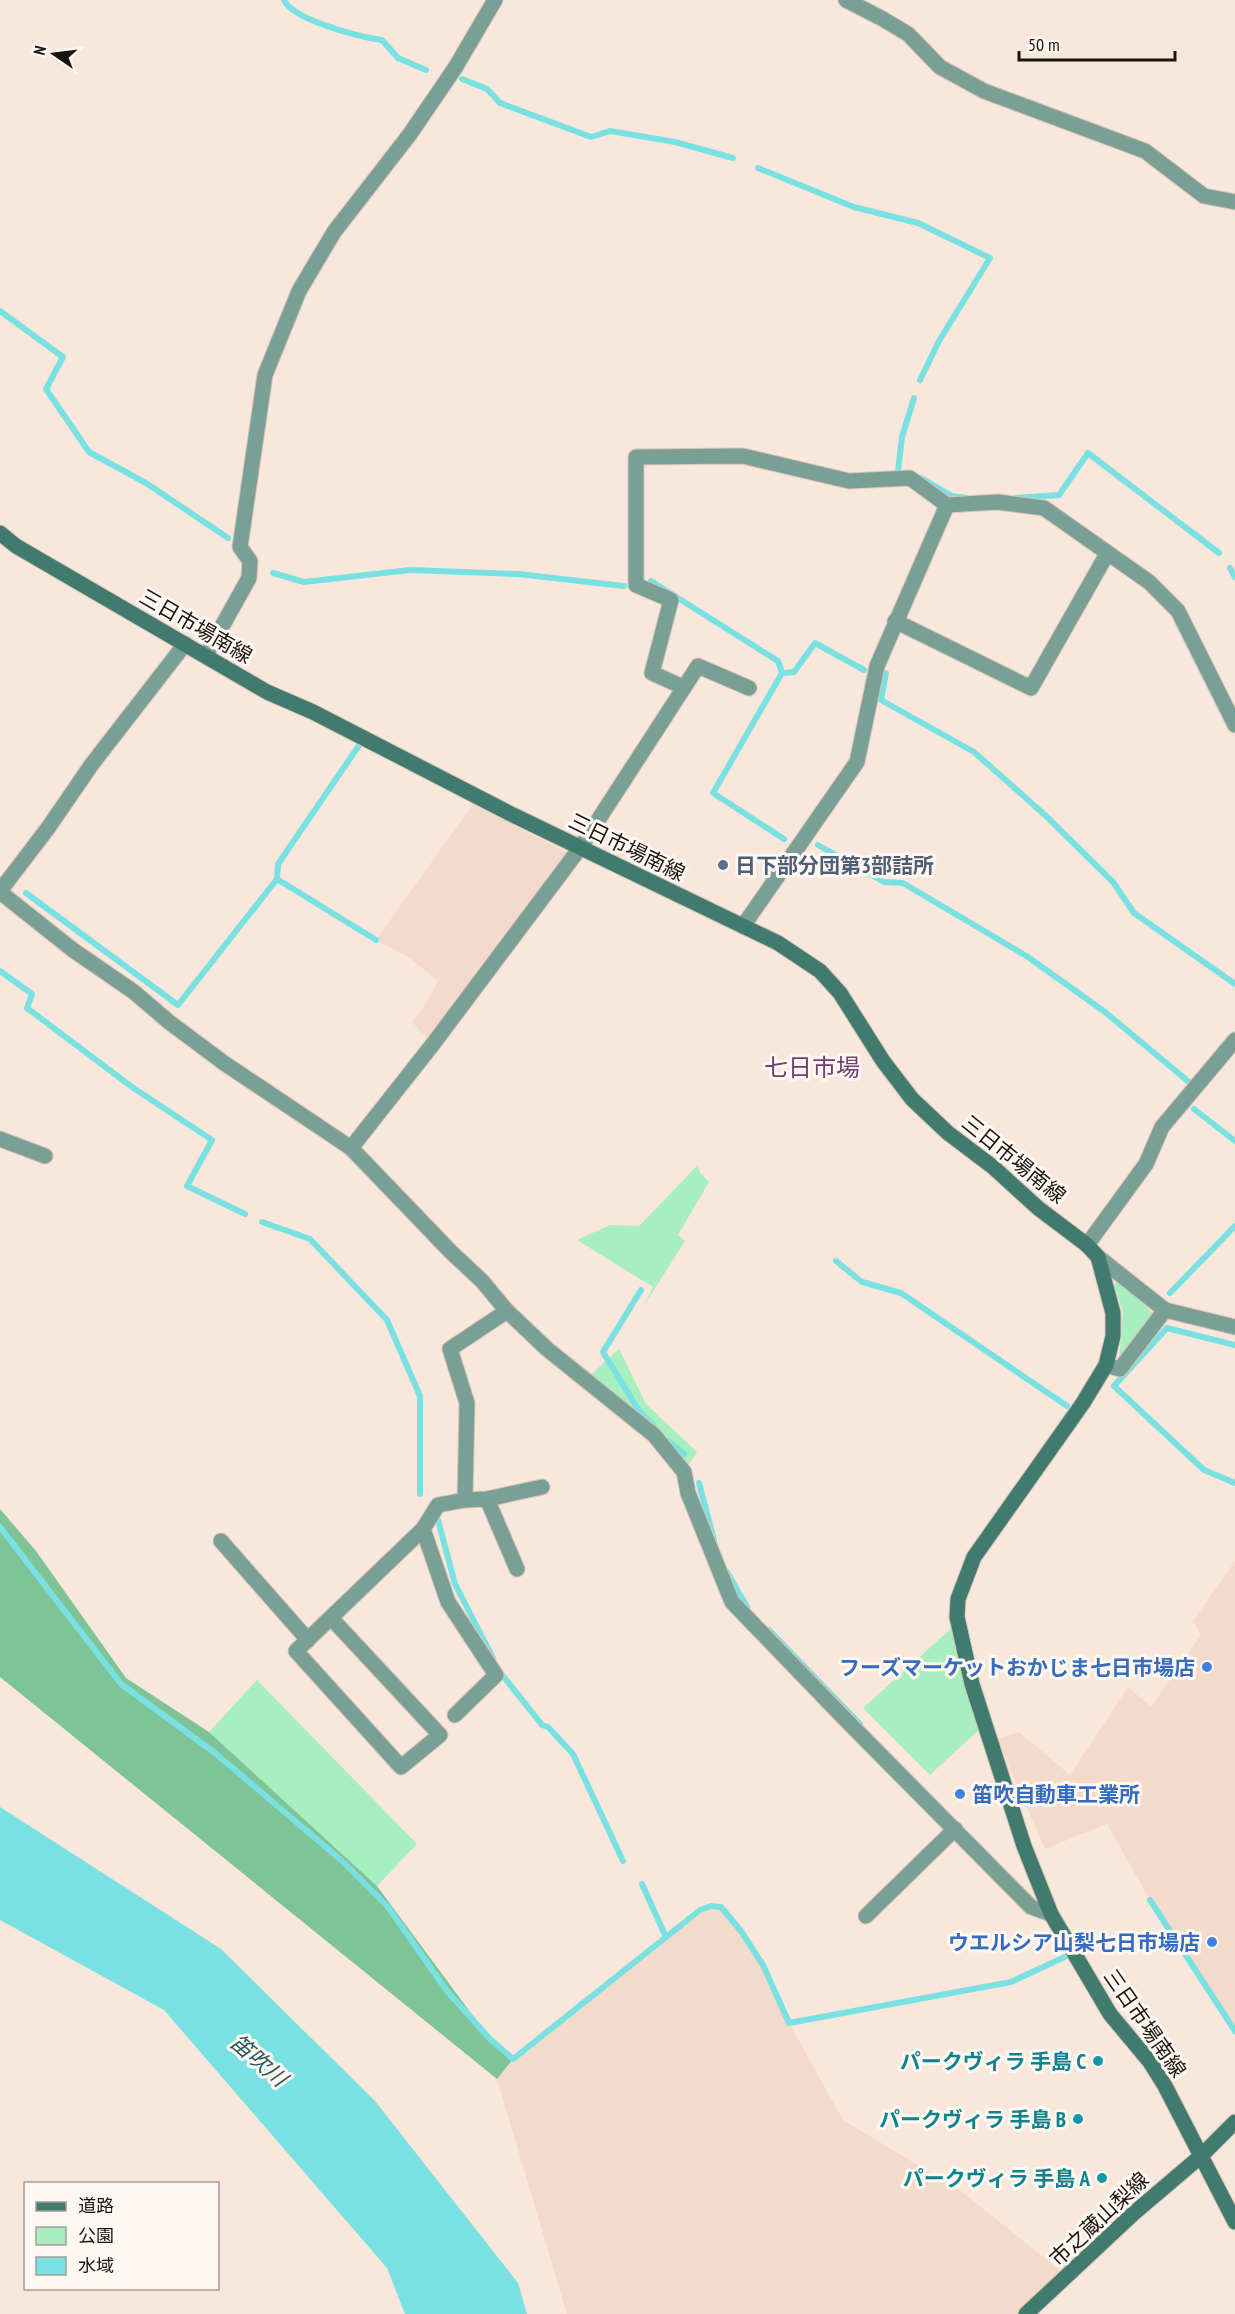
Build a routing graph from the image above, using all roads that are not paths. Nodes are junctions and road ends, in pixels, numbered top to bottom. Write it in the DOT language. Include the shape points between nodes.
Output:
graph roads {
  1 [pos="495,0"];
  2 [pos="846,0"];
  3 [pos="1235,201"];
  4 [pos="947,505"];
  5 [pos="0,533"];
  6 [pos="1107,554"];
  7 [pos="895,621"];
  8 [pos="185,644"];
  9 [pos="206,655"];
  10 [pos="683,687"];
  11 [pos="750,687"];
  12 [pos="1235,725"];
  13 [pos="580,848"];
  14 [pos="0,892"];
  15 [pos="743,926"];
  16 [pos="1235,1040"];
  17 [pos="1230,1056"];
  18 [pos="0,1139"];
  19 [pos="351,1148"];
  20 [pos="45,1156"];
  21 [pos="1087,1245"];
  22 [pos="1098,1257"];
  23 [pos="1164,1310"];
  24 [pos="507,1311"];
  25 [pos="1235,1327"];
  26 [pos="1106,1365"];
  27 [pos="542,1486"];
  28 [pos="487,1499"];
  29 [pos="465,1500"];
  30 [pos="423,1529"];
  31 [pos="221,1541"];
  32 [pos="517,1569"];
  33 [pos="332,1619"];
  34 [pos="308,1640"];
  35 [pos="455,1715"];
  36 [pos="955,1829"];
  37 [pos="1052,1914"];
  38 [pos="866,1916"];
  39 [pos="1235,2122"];
  40 [pos="1201,2156"];
  41 [pos="1235,2222"];
  42 [pos="1026,2314"];
  1 -- 9 [label="street" via="455,68 410,134 334,231 299,291 265,375 240,547 250,561 249,578"];
  2 -- 3 [label="street" via="908,34 940,67 984,91 1145,151 1204,196"];
  4 -- 6 [label="street" via="998,502 1044,508"];
  4 -- 7 [label="street"];
  4 -- 10 [label="street" via="910,478 849,481 742,456 636,457 636,585 671,600 652,673"];
  5 -- 8 [label="main road, 三日市場南線"];
  6 -- 7 [label="street" via="1031,688"];
  6 -- 12 [label="street" via="1149,582 1178,611"];
  7 -- 15 [label="street" via="877,666 857,762"];
  8 -- 9 [label="main road, 三日市場南線"];
  8 -- 14 [label="street"];
  9 -- 13 [label="main road, 三日市場南線" via="267,692"];
  10 -- 11 [label="street" via="698,666"];
  10 -- 13 [label="street"];
  13 -- 15 [label="main road, 三日市場南線"];
  13 -- 19 [label="street"];
  14 -- 19 [label="street" via="224,1063"];
  15 -- 21 [label="main road, 三日市場南線" via="820,971 840,993 912,1099 948,1133"];
  16 -- 17 [label="street"];
  17 -- 21 [label="street" via="1162,1127 1146,1164"];
  18 -- 20 [label="street"];
  19 -- 24 [label="street"];
  21 -- 22 [label="main road, 三日市場南線"];
  22 -- 23 [label="street"];
  22 -- 26 [label="main road, 三日市場南線" via="1113,1313 1113,1336"];
  23 -- 25 [label="street"];
  23 -- 26 [label="street" via="1120,1369"];
  24 -- 29 [label="street" via="450,1349 467,1403"];
  24 -- 36 [label="street" via="547,1349 654,1435 684,1472 688,1494 732,1602"];
  26 -- 37 [label="main road, 三日市場南線" via="974,1557 958,1599 957,1617 972,1684 1024,1846"];
  27 -- 28 [label="street"];
  28 -- 29 [label="street"];
  28 -- 32 [label="street"];
  29 -- 30 [label="street" via="438,1505"];
  30 -- 33 [label="street"];
  30 -- 35 [label="street" via="448,1602 496,1675"];
  31 -- 34 [label="street"];
  33 -- 34 [label="street"];
  33 -- 34 [label="street" via="440,1735 401,1767 296,1651"];
  36 -- 37 [label="street" via="1031,1907"];
  36 -- 38 [label="street"];
  37 -- 40 [label="main road, 三日市場南線" via="1110,2014 1165,2086"];
  39 -- 40 [label="main road, 市之蔵山梨線"];
  40 -- 41 [label="main road, 三日市場南線"];
  40 -- 42 [label="main road, 市之蔵山梨線"];
}
